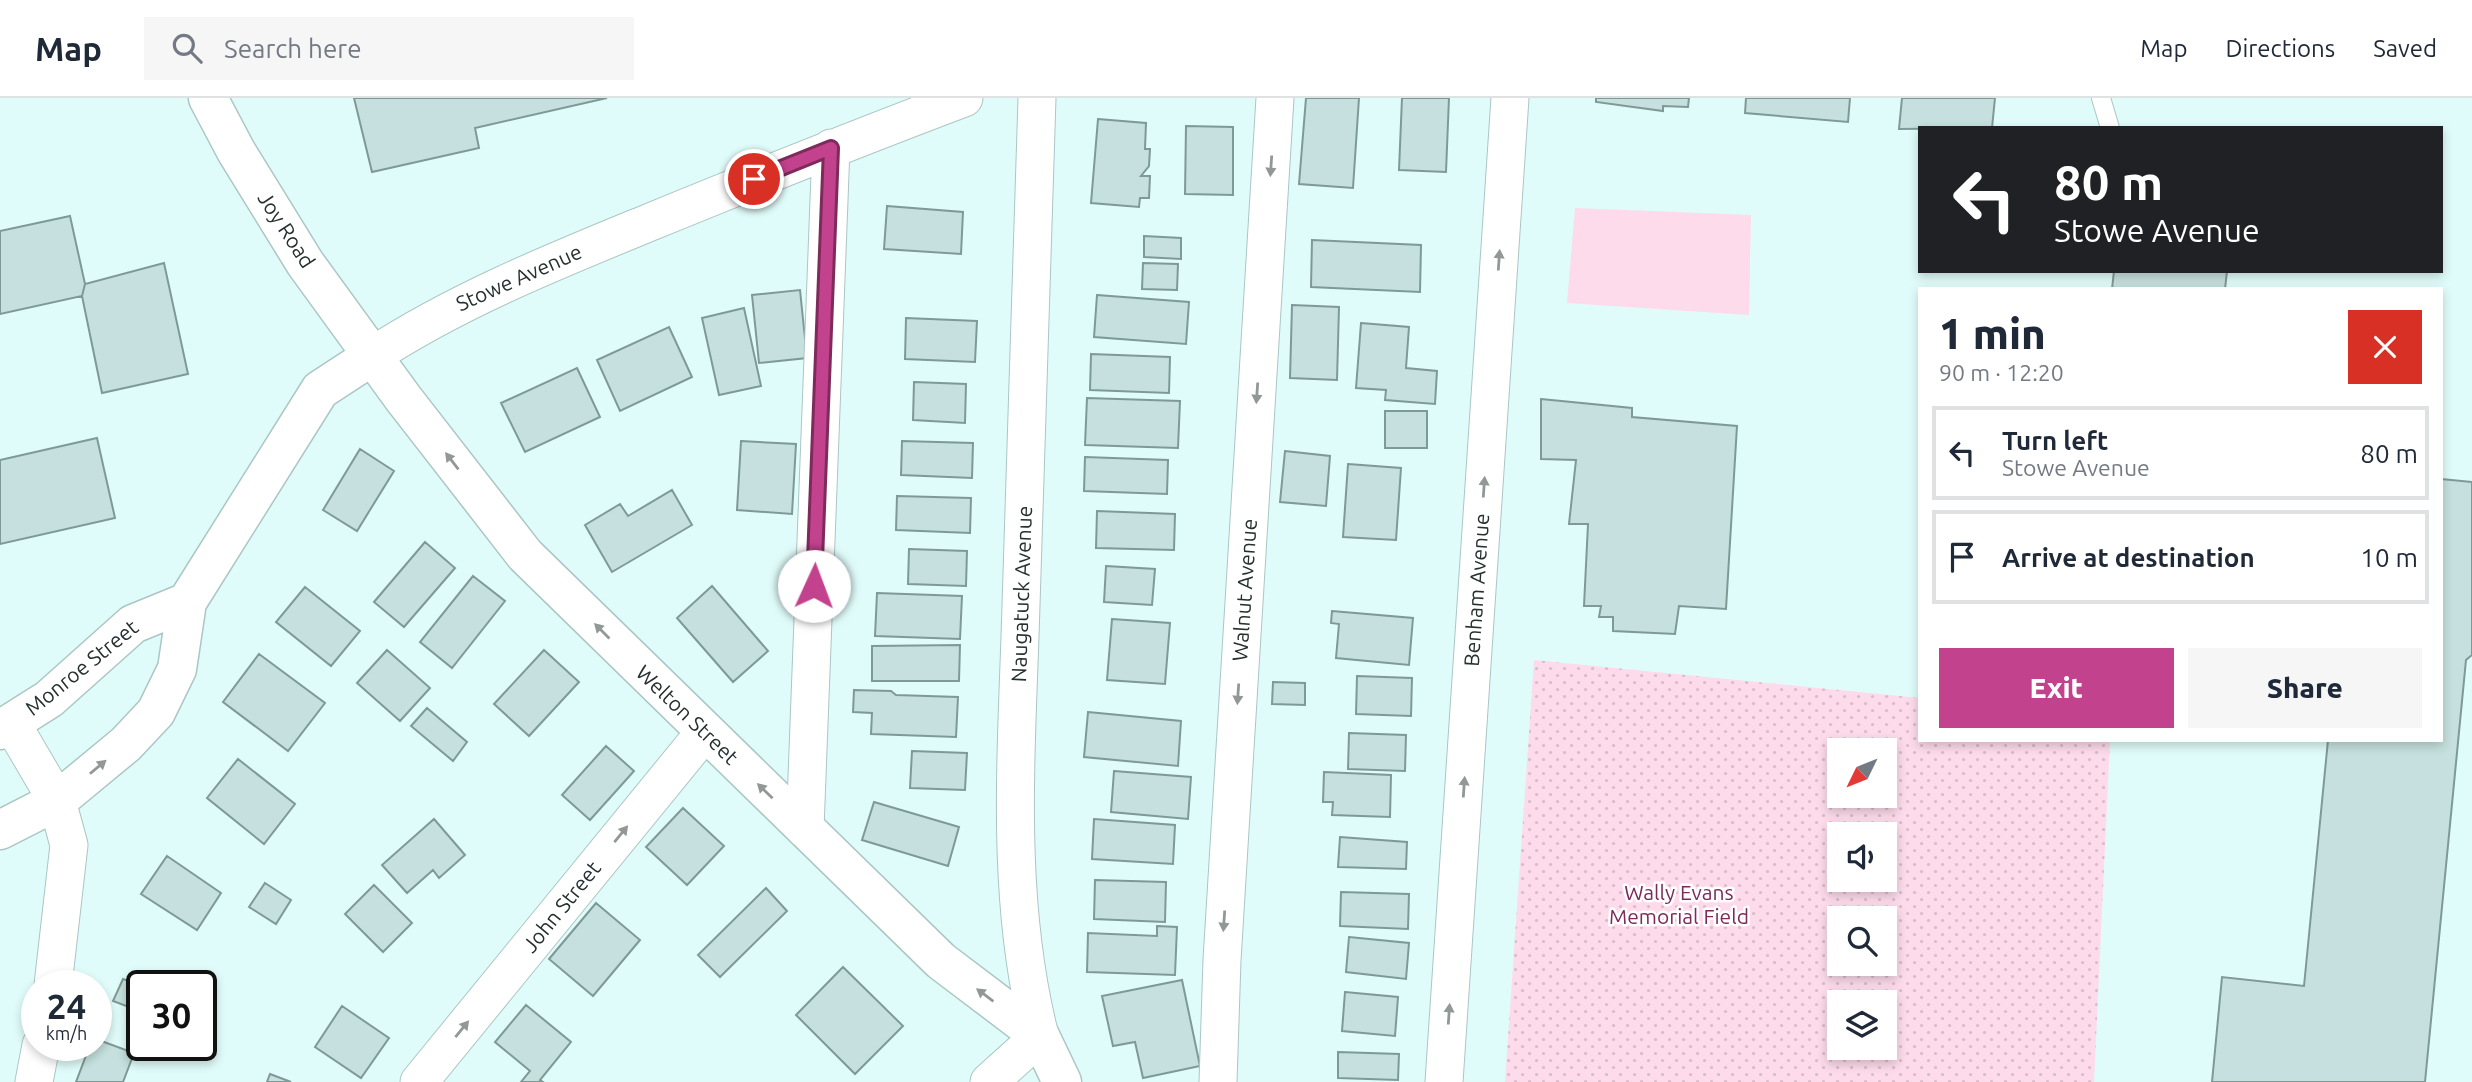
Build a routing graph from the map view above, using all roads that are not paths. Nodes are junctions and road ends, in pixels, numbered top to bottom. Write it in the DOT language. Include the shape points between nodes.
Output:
graph roads {
  1 [pos="208,98"];
  2 [pos="964,98"];
  3 [pos="1037,98"];
  4 [pos="1275,98"];
  5 [pos="1510,98"];
  6 [pos="2101,98"];
  7 [pos="2109,126"];
  8 [pos="831,148"];
  9 [pos="372,356"];
  10 [pos="187,602"];
  11 [pos="6,727"];
  12 [pos="704,733"];
  13 [pos="57,801"];
  14 [pos="0,830"];
  15 [pos="805,830"];
  16 [pos="55,970"];
  17 [pos="1040,1036"];
  18 [pos="38,1061"];
  19 [pos="34,1082"];
  20 [pos="419,1082"];
  21 [pos="989,1082"];
  22 [pos="1062,1082"];
  23 [pos="1218,1082"];
  24 [pos="1444,1082"];
  1 -- 9 [label="street, Joy Road" via="305,263"];
  2 -- 8 [label="street, Stowe Avenue"];
  3 -- 17 [label="street, Naugatuck Avenue" via="1016,782 1017,915 1025,978"];
  4 -- 23 [label="street, Walnut Avenue, one-way"];
  24 -- 5 [label="street, Benham Avenue, one-way"];
  6 -- 7 [label="lane"];
  8 -- 9 [label="street, Stowe Avenue" via="551,263 428,320"];
  8 -- 15 [label="street"];
  9 -- 10 [label="street, Stowe Avenue" via="320,390"];
  12 -- 9 [label="street, Welton Street, one-way" via="525,555"];
  10 -- 11 [label="street, Monroe Street" via="133,624 50,699"];
  13 -- 10 [label="street, one-way" via="126,744 156,712 177,670"];
  11 -- 13 [label="street"];
  15 -- 12 [label="street, Welton Street, one-way"];
  20 -- 12 [label="street, John Street, one-way"];
  13 -- 14 [label="street"];
  13 -- 16 [label="street" via="69,845"];
  17 -- 15 [label="street, Welton Street, one-way" via="941,961"];
  17 -- 21 [label="street"];
  17 -- 22 [label="street, Naugatuck Avenue"];
  18 -- 19 [label="street"];
}
